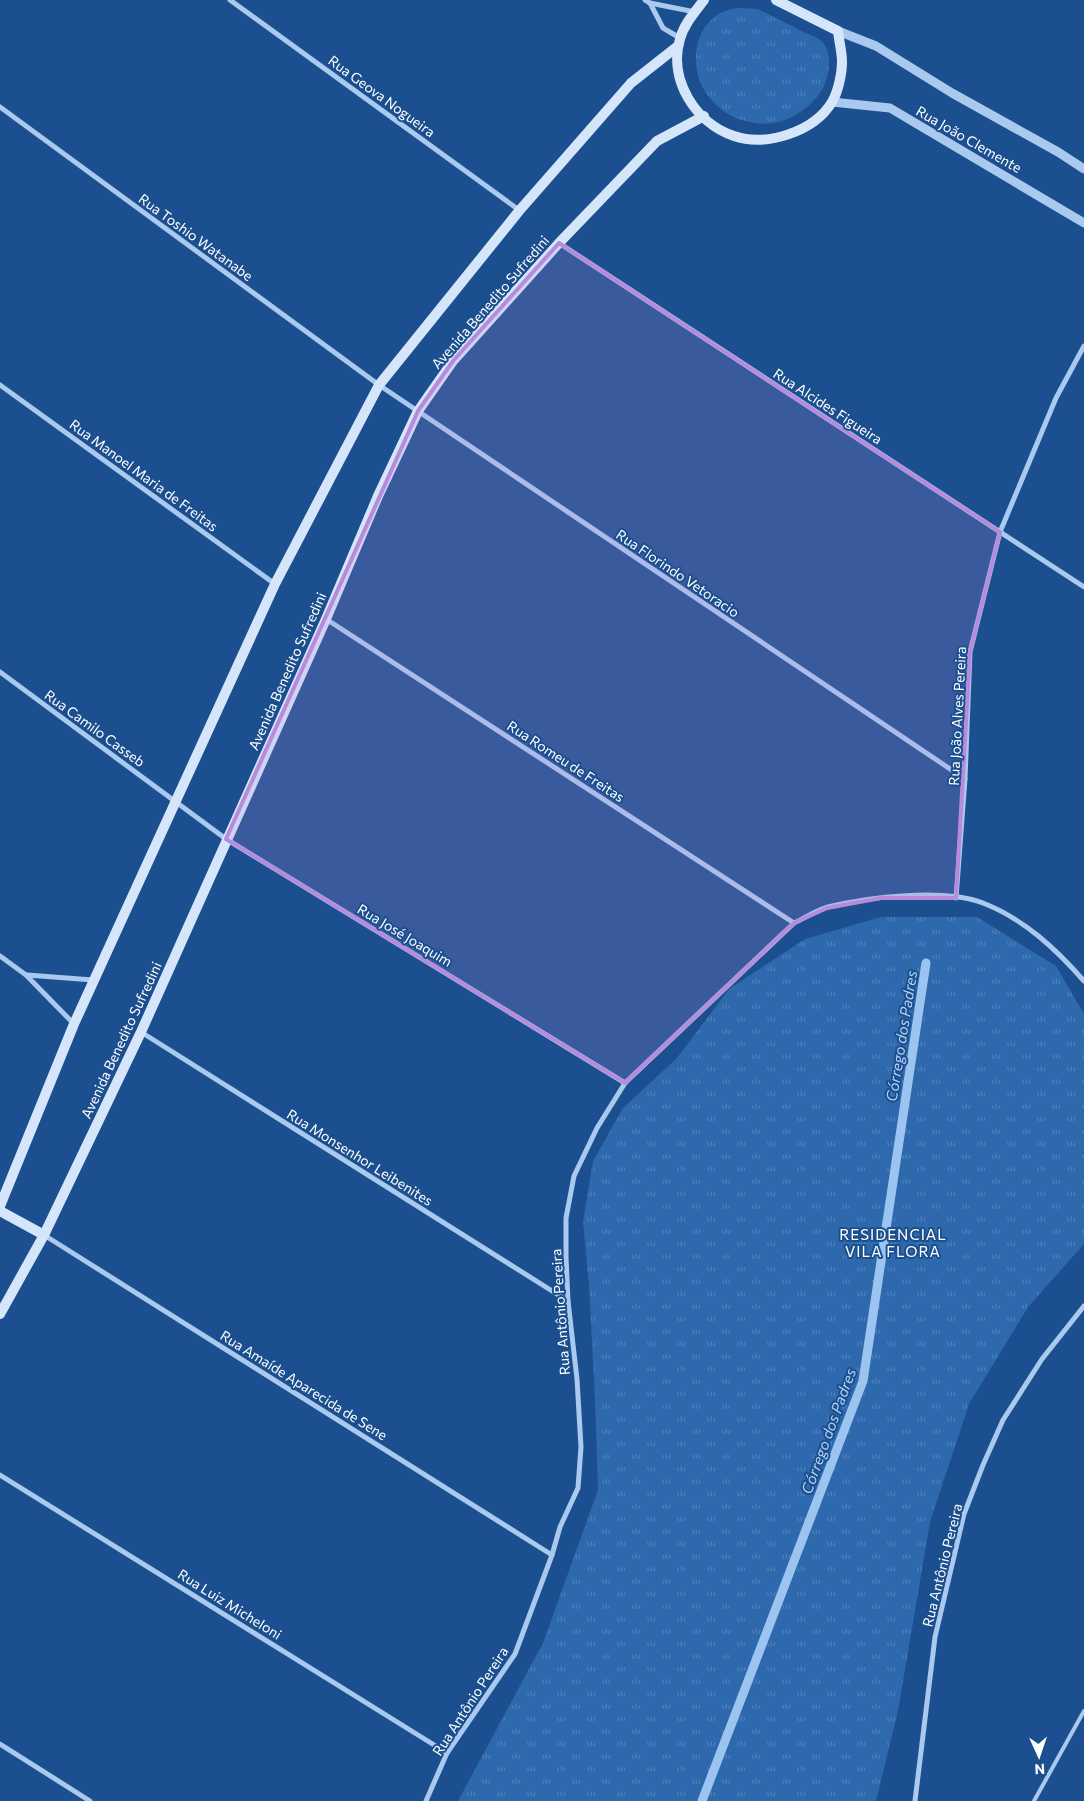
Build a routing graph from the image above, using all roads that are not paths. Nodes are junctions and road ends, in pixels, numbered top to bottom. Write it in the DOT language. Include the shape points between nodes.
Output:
graph roads {
  1 [pos="230,0"];
  2 [pos="704,0"];
  3 [pos="776,0"];
  4 [pos="800,0"];
  5 [pos="648,2"];
  6 [pos="695,12"];
  7 [pos="799,12"];
  8 [pos="838,32"];
  9 [pos="679,42"];
  10 [pos="832,102"];
  11 [pos="0,107"];
  12 [pos="704,116"];
  13 [pos="1084,169"];
  14 [pos="519,211"];
  15 [pos="1084,223"];
  16 [pos="559,244"];
  17 [pos="1084,346"];
  18 [pos="0,385"];
  19 [pos="379,385"];
  20 [pos="418,411"];
  21 [pos="1000,532"];
  22 [pos="276,584"];
  23 [pos="1084,587"];
  24 [pos="326,619"];
  25 [pos="0,672"];
  26 [pos="965,779"];
  27 [pos="176,802"];
  28 [pos="226,839"];
  29 [pos="956,898"];
  30 [pos="794,923"];
  31 [pos="0,956"];
  32 [pos="26,975"];
  33 [pos="93,980"];
  34 [pos="1084,981"];
  35 [pos="74,1024"];
  36 [pos="141,1032"];
  37 [pos="625,1083"];
  38 [pos="0,1206"];
  39 [pos="0,1211"];
  40 [pos="44,1235"];
  41 [pos="568,1301"];
  42 [pos="1084,1306"];
  43 [pos="0,1314"];
  44 [pos="0,1475"];
  45 [pos="552,1555"];
  46 [pos="1084,1711"];
  47 [pos="0,1744"];
  48 [pos="447,1753"];
  49 [pos="90,1801"];
  50 [pos="426,1801"];
  51 [pos="914,1801"];
  52 [pos="1034,1801"];
  1 -- 14 [label="street, Rua Geova Nogueira"];
  2 -- 6 [label="main road"];
  3 -- 7 [label="main road"];
  4 -- 7 [label="main road"];
  5 -- 6 [label="street"];
  5 -- 9 [label="street" via="663,28"];
  6 -- 9 [label="main road"];
  7 -- 8 [label="main road"];
  8 -- 10 [label="main road" via="842,61"];
  8 -- 13 [label="street" via="876,46"];
  9 -- 12 [label="main road" via="678,73 682,88"];
  9 -- 14 [label="main road" via="631,83"];
  10 -- 12 [label="main road" via="819,118 803,128 774,138 735,136"];
  10 -- 15 [label="street, Rua João Clemente" via="890,108"];
  11 -- 19 [label="street, Rua Toshio Watanabe"];
  12 -- 16 [label="main road, Avenida Benedito Sufredini" via="658,141"];
  14 -- 19 [label="main road"];
  16 -- 20 [label="main road, Avenida Benedito Sufredini" via="454,361"];
  16 -- 21 [label="street, Rua Alcides Figueira"];
  17 -- 21 [label="street, Rua João Alves Pereira" via="1056,398"];
  18 -- 22 [label="street, Rua Manoel Maria de Freitas"];
  19 -- 20 [label="street, Rua Florindo Vetoracio"];
  19 -- 22 [label="main road"];
  20 -- 24 [label="main road, Avenida Benedito Sufredini"];
  20 -- 26 [label="street, Rua Florindo Vetoracio"];
  21 -- 23 [label="street, Rua Alcides Figueira"];
  21 -- 26 [label="street, Rua João Alves Pereira" via="970,652"];
  22 -- 27 [label="main road"];
  24 -- 28 [label="main road, Avenida Benedito Sufredini"];
  24 -- 30 [label="street, Rua Romeu de Freitas"];
  25 -- 27 [label="street, Rua Camilo Casseb"];
  26 -- 29 [label="street, Rua João Alves Pereira"];
  27 -- 28 [label="street, Rua José Joaquim"];
  27 -- 33 [label="main road"];
  28 -- 36 [label="main road, Avenida Benedito Sufredini"];
  28 -- 37 [label="street, Rua José Joaquim"];
  29 -- 30 [label="street, Rua Antônio Pereira" via="920,895 881,898 827,908"];
  29 -- 34 [label="street, Rua Antônio Pereira" via="982,903 1026,926 1063,957"];
  30 -- 37 [label="street, Rua Antônio Pereira"];
  31 -- 32 [label="street"];
  32 -- 33 [label="street"];
  32 -- 35 [label="street"];
  33 -- 35 [label="main road"];
  35 -- 38 [label="main road"];
  36 -- 40 [label="main road, Avenida Benedito Sufredini"];
  36 -- 41 [label="street, Rua Monsenhor Leibenites"];
  37 -- 41 [label="street, Rua Antônio Pereira" via="597,1128 574,1176 566,1218"];
  39 -- 40 [label="main road"];
  40 -- 43 [label="main road, Avenida Benedito Sufredini"];
  40 -- 45 [label="street, Rua Amaíde Aparecida de Sene"];
  41 -- 45 [label="street, Rua Antônio Pereira" via="577,1379 578,1488 560,1527"];
  42 -- 51 [label="street, Rua Antônio Pereira" via="1042,1359 1003,1420 964,1514 935,1637"];
  44 -- 48 [label="street, Rua Luiz Micheloni"];
  45 -- 48 [label="street, Rua Antônio Pereira" via="515,1654"];
  46 -- 52 [label="lane"];
  47 -- 49 [label="street"];
  48 -- 50 [label="street, Rua Antônio Pereira"];
}
